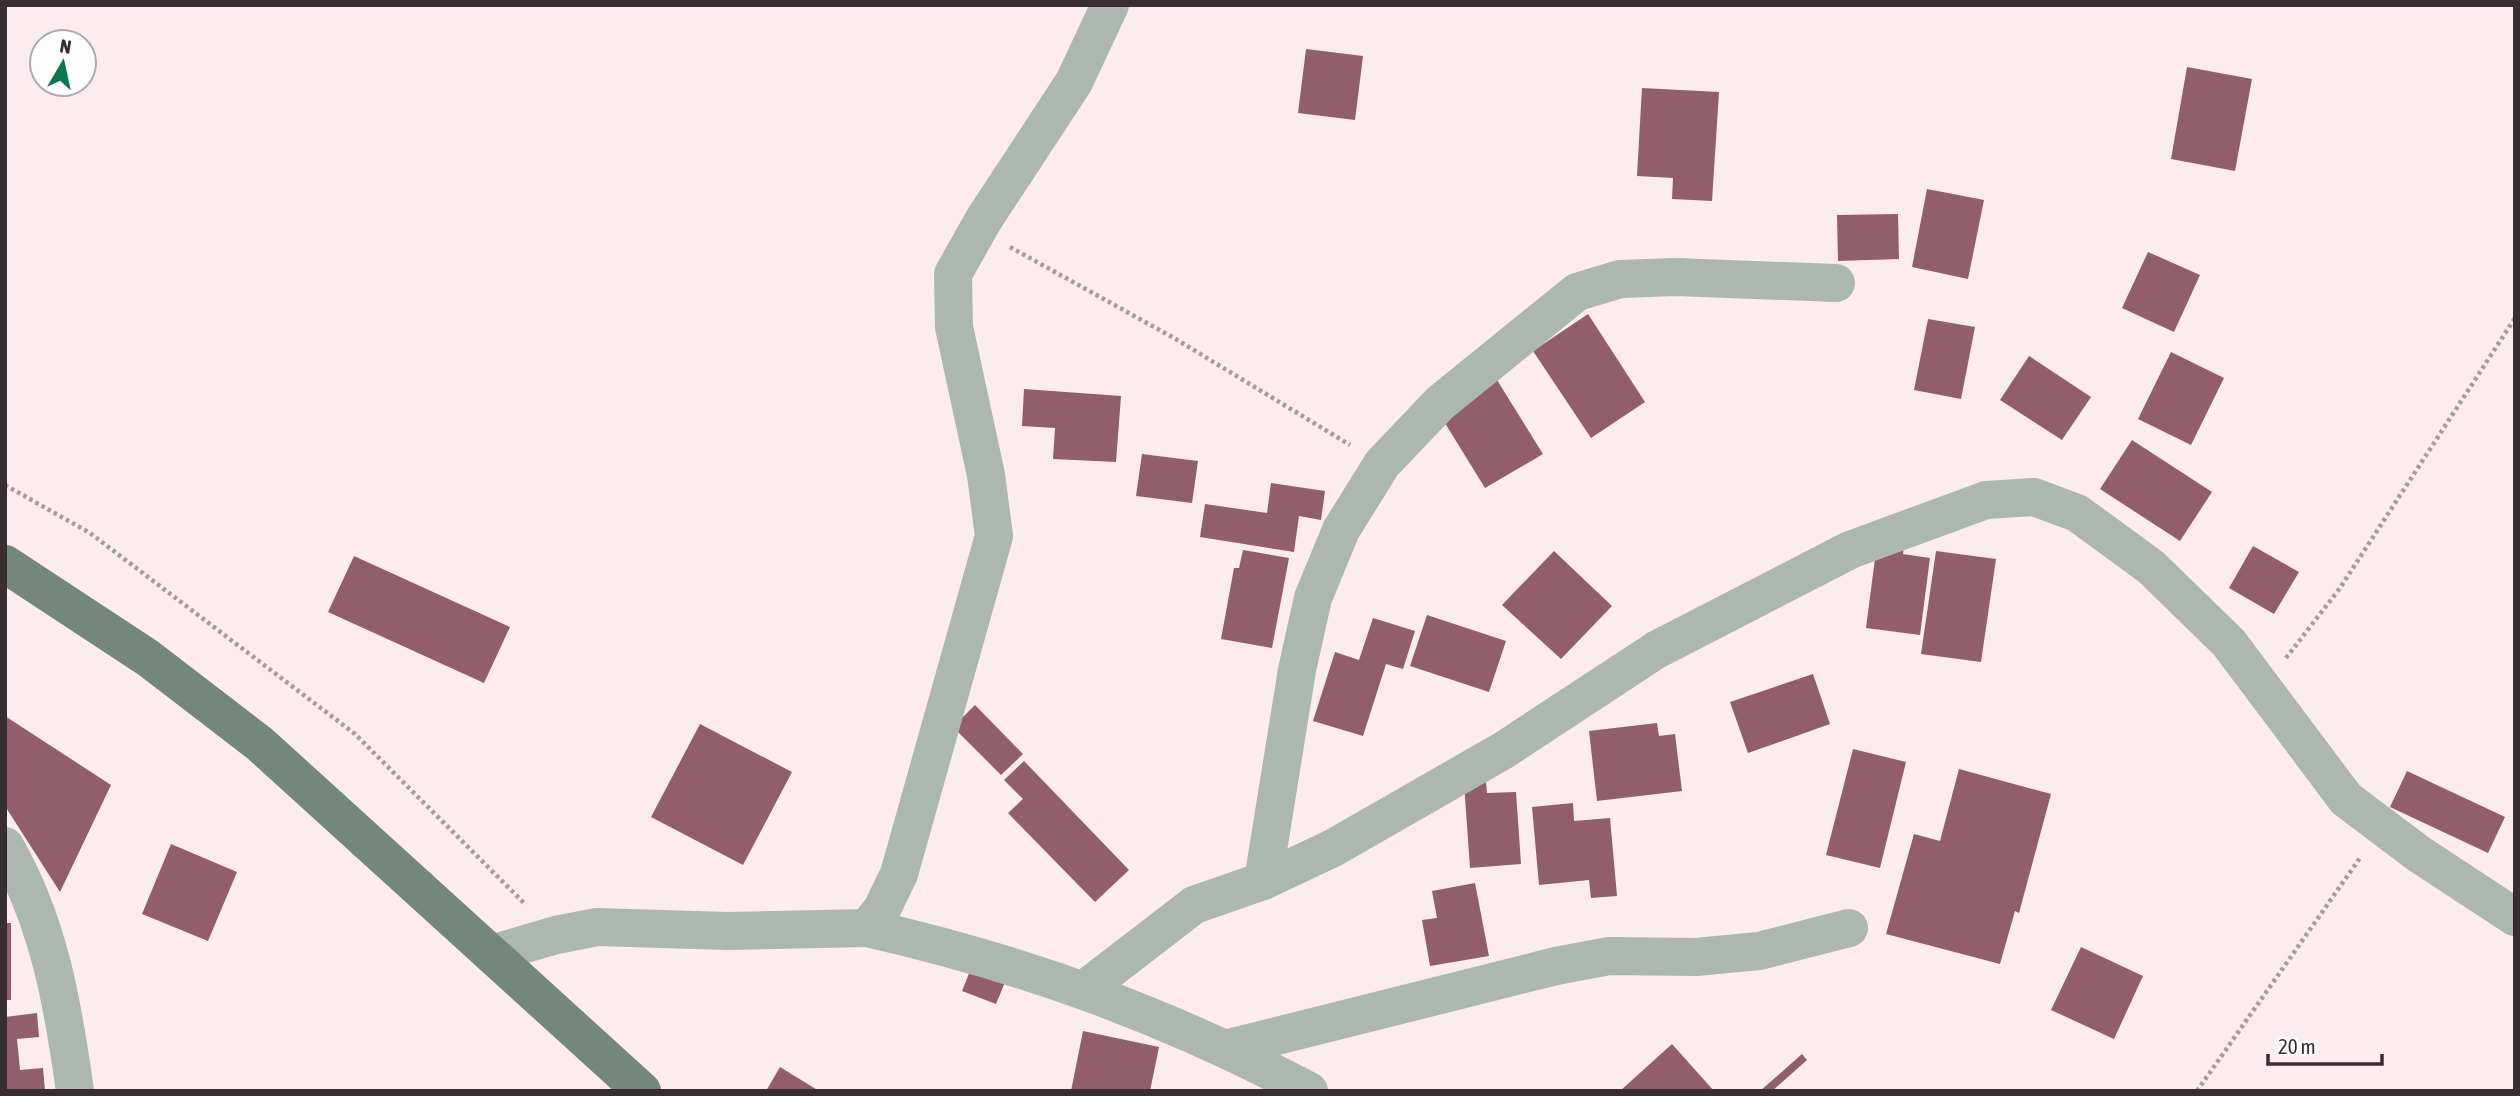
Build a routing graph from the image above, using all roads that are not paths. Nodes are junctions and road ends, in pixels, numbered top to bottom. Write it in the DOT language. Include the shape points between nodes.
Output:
graph roads {
  1 [pos="1110,5"];
  2 [pos="1836,283"];
  3 [pos="5,564"];
  4 [pos="5,846"];
  5 [pos="1263,881"];
  6 [pos="2515,917"];
  7 [pos="867,928"];
  8 [pos="1849,928"];
  9 [pos="491,954"];
  10 [pos="1085,989"];
  11 [pos="1229,1048"];
  12 [pos="75,1091"];
  13 [pos="642,1091"];
  14 [pos="1309,1091"];
  1 -- 7 [label="street" via="1074,82 953,274 954,327 986,475 994,536 899,874"];
  2 -- 5 [label="street" via="1634,278 1577,292 1440,403 1382,464 1341,530 1313,598"];
  3 -- 9 [label="main road" via="148,658 260,744"];
  4 -- 12 [label="street" via="41,921 54,965"];
  5 -- 6 [label="street" via="1333,848 1504,750 1656,650 1850,550 1986,500 2034,497 2077,513 2151,567 2229,643 2346,799"];
  5 -- 10 [label="street" via="1194,905"];
  7 -- 9 [label="street" via="728,931 597,927"];
  7 -- 10 [label="street" via="941,945"];
  8 -- 11 [label="street" via="1759,951 1696,957 1609,956"];
  9 -- 13 [label="main road"];
  10 -- 11 [label="street"];
  11 -- 14 [label="street"];
}
